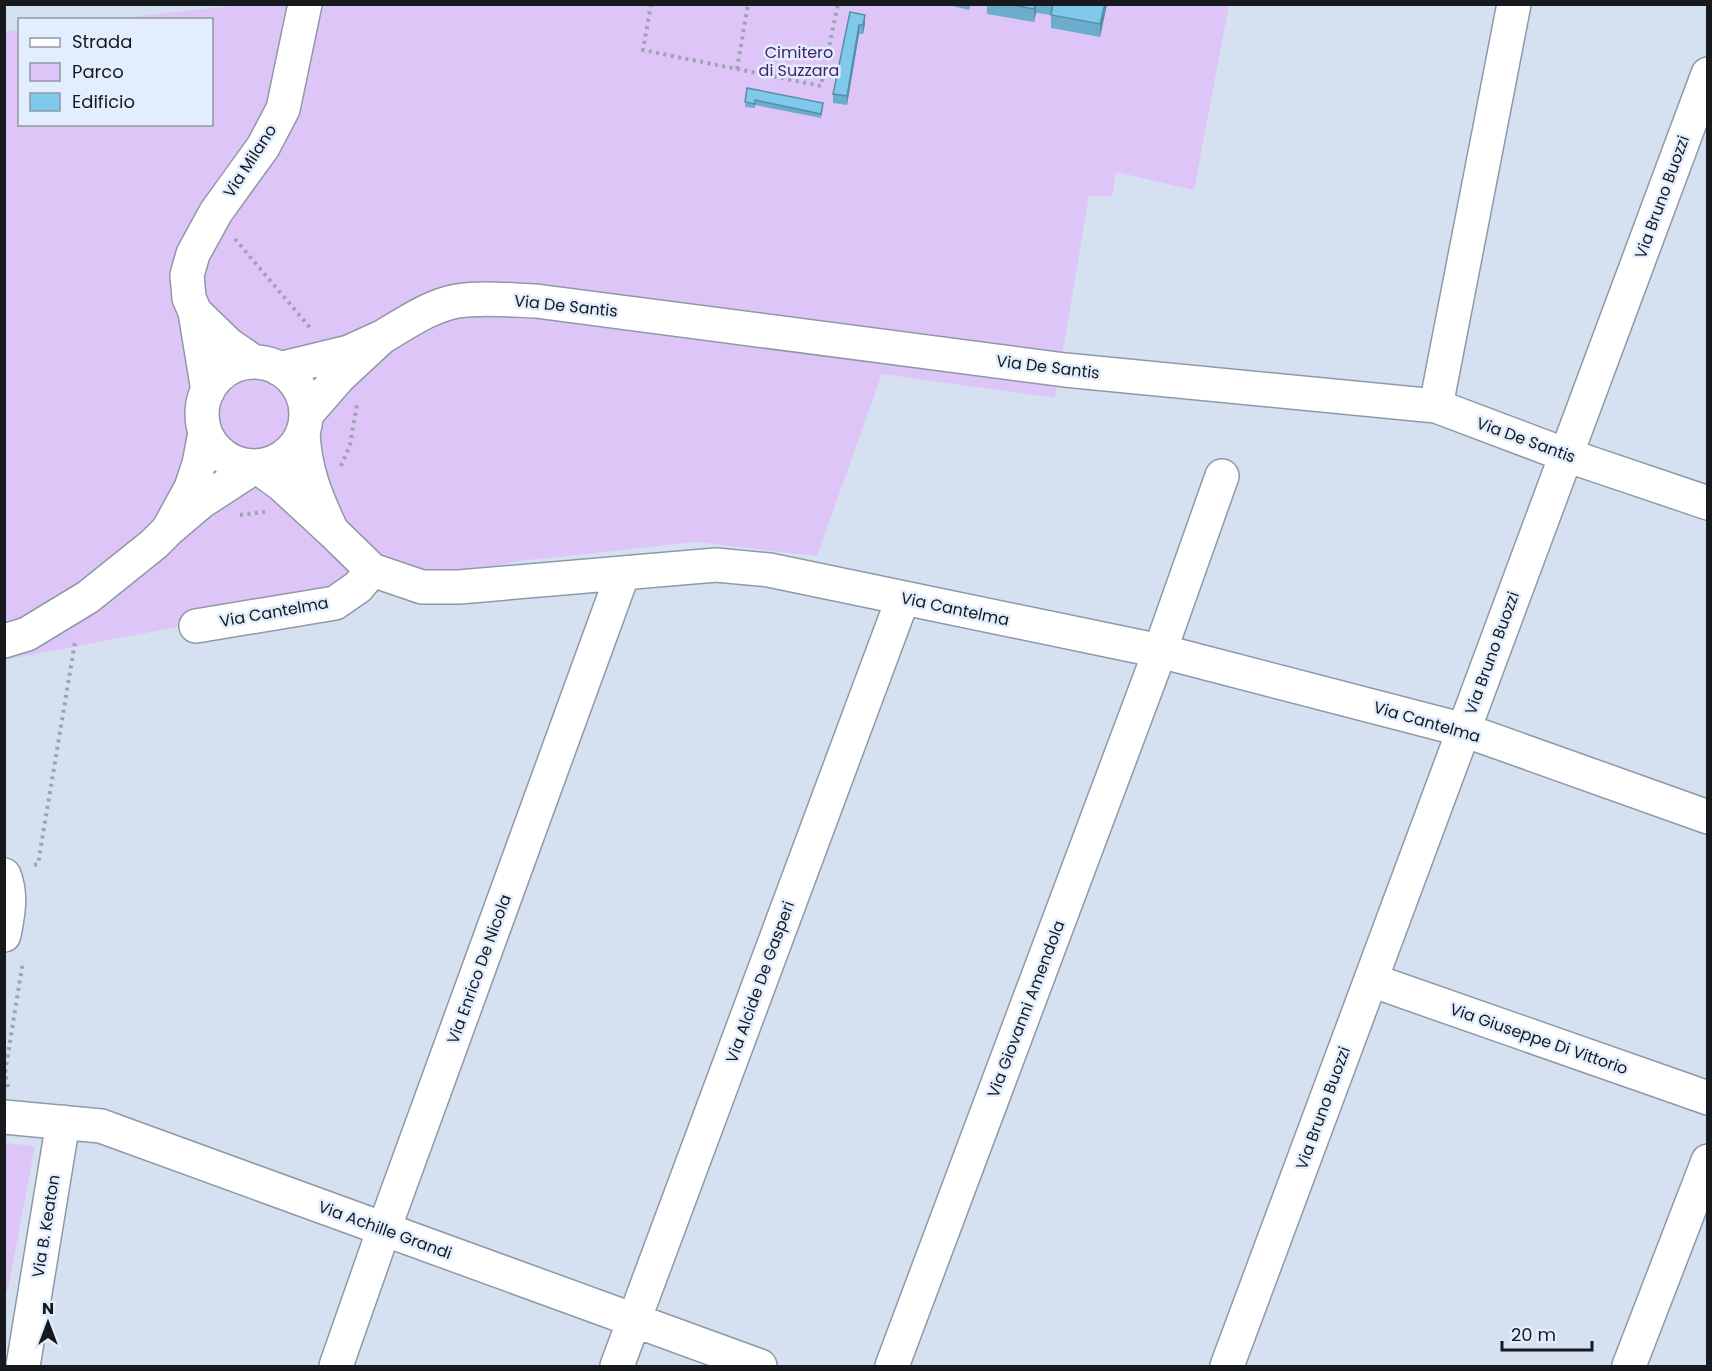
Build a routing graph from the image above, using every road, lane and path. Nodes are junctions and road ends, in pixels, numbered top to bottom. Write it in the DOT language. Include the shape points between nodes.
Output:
graph roads {
  1 [pos="305,4"];
  2 [pos="651,4"];
  3 [pos="748,4"];
  4 [pos="838,4"];
  5 [pos="1514,4"];
  6 [pos="737,69"];
  7 [pos="1707,74"];
  8 [pos="195,312"];
  9 [pos="382,336"];
  10 [pos="267,365"];
  11 [pos="208,391"];
  12 [pos="1436,406"];
  13 [pos="305,423"];
  14 [pos="205,433"];
  15 [pos="1566,455"];
  16 [pos="256,466"];
  17 [pos="1222,476"];
  18 [pos="1707,503"];
  19 [pos="168,530"];
  20 [pos="332,531"];
  21 [pos="372,570"];
  22 [pos="623,573"];
  23 [pos="903,598"];
  24 [pos="196,626"];
  25 [pos="16,638"];
  26 [pos="1160,651"];
  27 [pos="1464,730"];
  28 [pos="1707,817"];
  29 [pos="4,875"];
  30 [pos="4,935"];
  31 [pos="1371,980"];
  32 [pos="1707,1098"];
  33 [pos="4,1117"];
  34 [pos="63,1122"];
  35 [pos="1707,1161"];
  36 [pos="384,1229"];
  37 [pos="634,1320"];
  38 [pos="23,1366"];
  39 [pos="336,1366"];
  40 [pos="617,1366"];
  41 [pos="760,1366"];
  42 [pos="892,1366"];
  43 [pos="1227,1366"];
  44 [pos="1629,1366"];
  1 -- 8 [label="street, Via Milano" via="283,109 263,147 216,212 194,254 187,275"];
  2 -- 6 [label="path" via="643,50"];
  3 -- 6 [label="path"];
  4 -- 6 [label="path" via="821,86"];
  5 -- 12 [label="street"];
  7 -- 15 [label="street, Via Bruno Buozzi"];
  8 -- 10 [label="street" via="228,344"];
  8 -- 11 [label="street, Via Milano"];
  9 -- 10 [label="street" via="349,352"];
  9 -- 12 [label="street, Via De Santis" via="456,301 536,301 1065,370"];
  9 -- 13 [label="street" via="339,377"];
  10 -- 11 [label="street" via="238,364 223,372"];
  10 -- 13 [label="street" via="285,372 297,384 304,398"];
  11 -- 14 [label="street" via="202,416"];
  12 -- 15 [label="street, Via De Santis"];
  13 -- 16 [label="street" via="296,444 284,456"];
  13 -- 20 [label="street" via="309,474"];
  14 -- 16 [label="street" via="227,458"];
  14 -- 19 [label="street" via="191,488"];
  15 -- 18 [label="street, Via De Santis"];
  15 -- 27 [label="street, Via Bruno Buozzi"];
  16 -- 19 [label="street" via="201,502"];
  16 -- 20 [label="street"];
  17 -- 26 [label="street, Via Giovanni Amendola"];
  19 -- 25 [label="street" via="88,597"];
  20 -- 21 [label="street"];
  21 -- 22 [label="street, Via Cantelma" via="422,587"];
  21 -- 24 [label="street, Via Cantelma" via="358,587 335,603"];
  22 -- 23 [label="street, Via Cantelma" via="716,565 769,570"];
  22 -- 36 [label="street, Via Enrico De Nicola"];
  23 -- 26 [label="street, Via Cantelma"];
  23 -- 37 [label="street, Via Alcide De Gasperi"];
  26 -- 27 [label="street, Via Cantelma"];
  26 -- 42 [label="street, Via Giovanni Amendola"];
  27 -- 28 [label="street, Via Cantelma"];
  27 -- 31 [label="street, Via Bruno Buozzi"];
  29 -- 30 [label="street" via="10,903"];
  31 -- 32 [label="street, Via Giuseppe Di Vittorio"];
  31 -- 43 [label="street, Via Bruno Buozzi"];
  33 -- 34 [label="street, Via Achille Grandi"];
  34 -- 36 [label="street, Via Achille Grandi" via="101,1126"];
  34 -- 38 [label="street, Via B. Keaton"];
  35 -- 44 [label="street"];
  36 -- 37 [label="street, Via Achille Grandi"];
  36 -- 39 [label="street, Via Enrico De Nicola"];
  37 -- 40 [label="street, Via Alcide De Gasperi"];
  37 -- 41 [label="street, Via Achille Grandi"];
}
